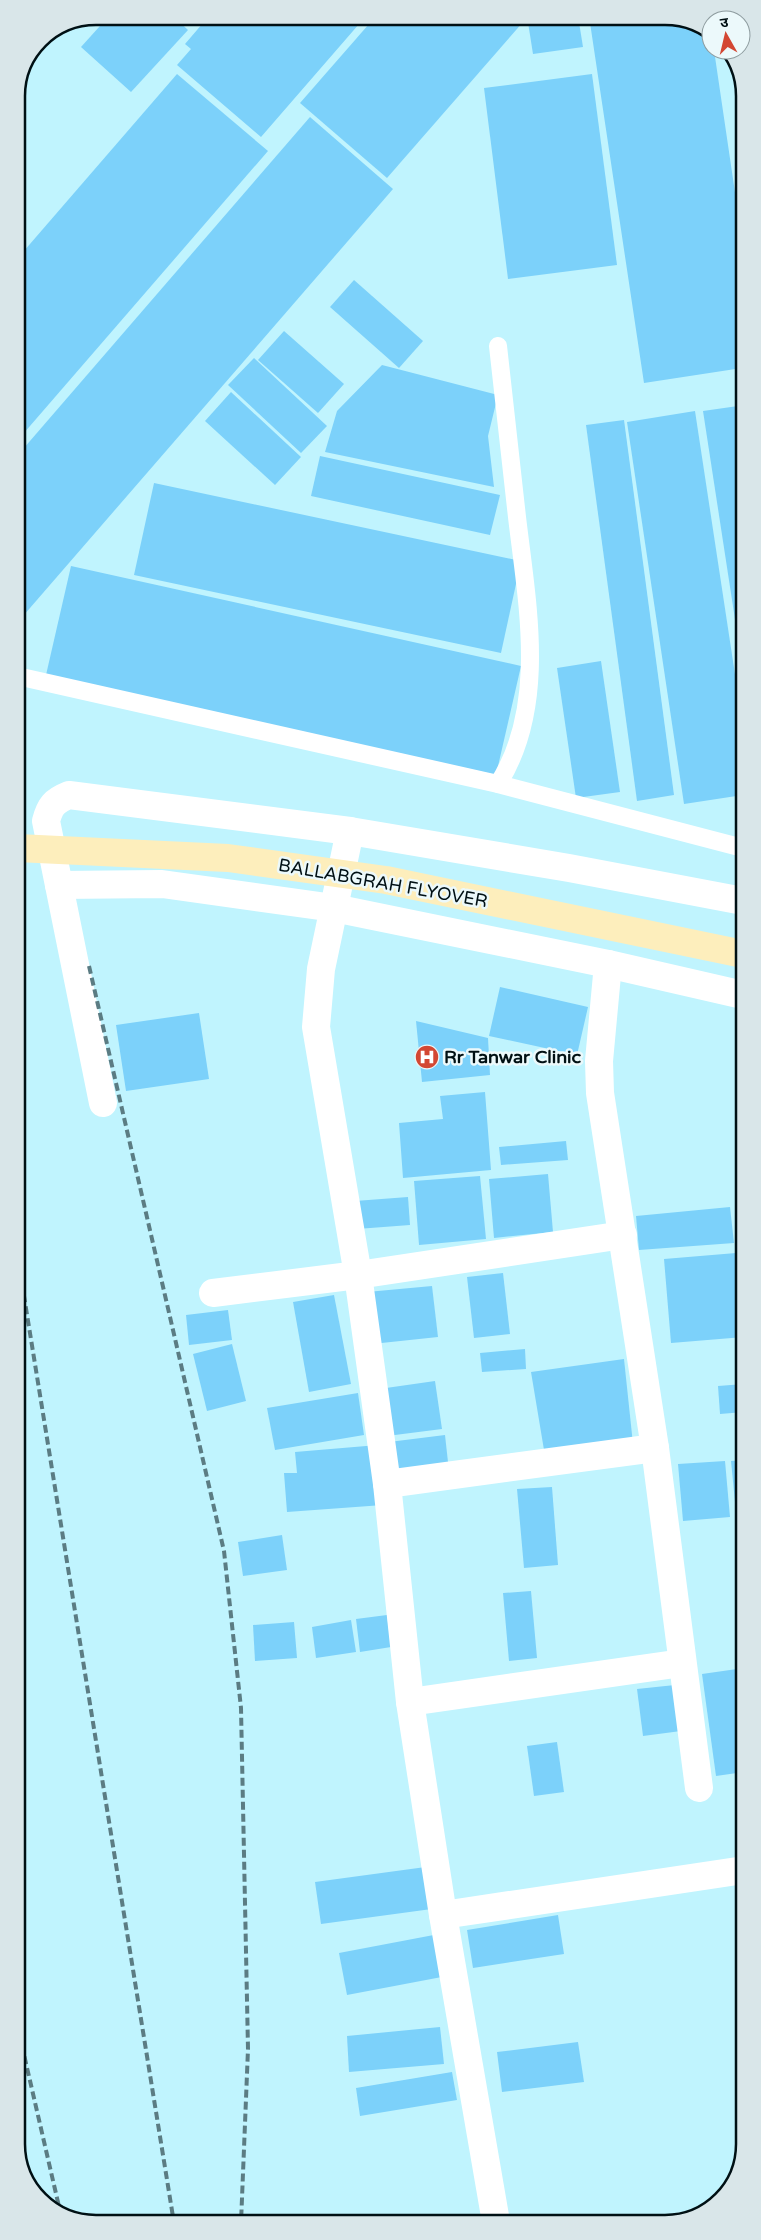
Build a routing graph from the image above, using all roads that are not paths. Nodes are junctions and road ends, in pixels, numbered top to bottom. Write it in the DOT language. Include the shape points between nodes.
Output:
graph roads {
  1 [pos="498,346"];
  2 [pos="25,678"];
  3 [pos="498,784"];
  4 [pos="350,830"];
  5 [pos="736,846"];
  6 [pos="25,848"];
  7 [pos="59,885"];
  8 [pos="736,900"];
  9 [pos="334,908"];
  10 [pos="736,953"];
  11 [pos="608,964"];
  12 [pos="736,993"];
  13 [pos="103,1103"];
  14 [pos="623,1234"];
  15 [pos="358,1275"];
  16 [pos="213,1293"];
  17 [pos="655,1448"];
  18 [pos="387,1484"];
  19 [pos="682,1663"];
  20 [pos="410,1702"];
  21 [pos="699,1788"];
  22 [pos="736,1871"];
  23 [pos="443,1915"];
  24 [pos="495,2215"];
  1 -- 3 [label="lane" via="530,634 529,685 520,734 511,765"];
  2 -- 3 [label="lane"];
  3 -- 5 [label="lane"];
  4 -- 7 [label="street" via="69,795 49,807 46,821"];
  4 -- 8 [label="street"];
  4 -- 9 [label="street"];
  6 -- 10 [label="main road, BALLABGRAH FLYOVER" via="228,858 386,880"];
  7 -- 9 [label="street" via="162,884"];
  7 -- 13 [label="street"];
  9 -- 11 [label="street"];
  9 -- 15 [label="street" via="321,969 316,1026"];
  11 -- 12 [label="street"];
  11 -- 14 [label="street" via="600,1042 600,1093"];
  14 -- 15 [label="street"];
  14 -- 17 [label="street"];
  15 -- 16 [label="street"];
  15 -- 18 [label="street"];
  17 -- 18 [label="street"];
  17 -- 19 [label="street"];
  18 -- 20 [label="street"];
  19 -- 20 [label="street"];
  19 -- 21 [label="street"];
  20 -- 23 [label="street"];
  22 -- 23 [label="street"];
  23 -- 24 [label="street"];
}
